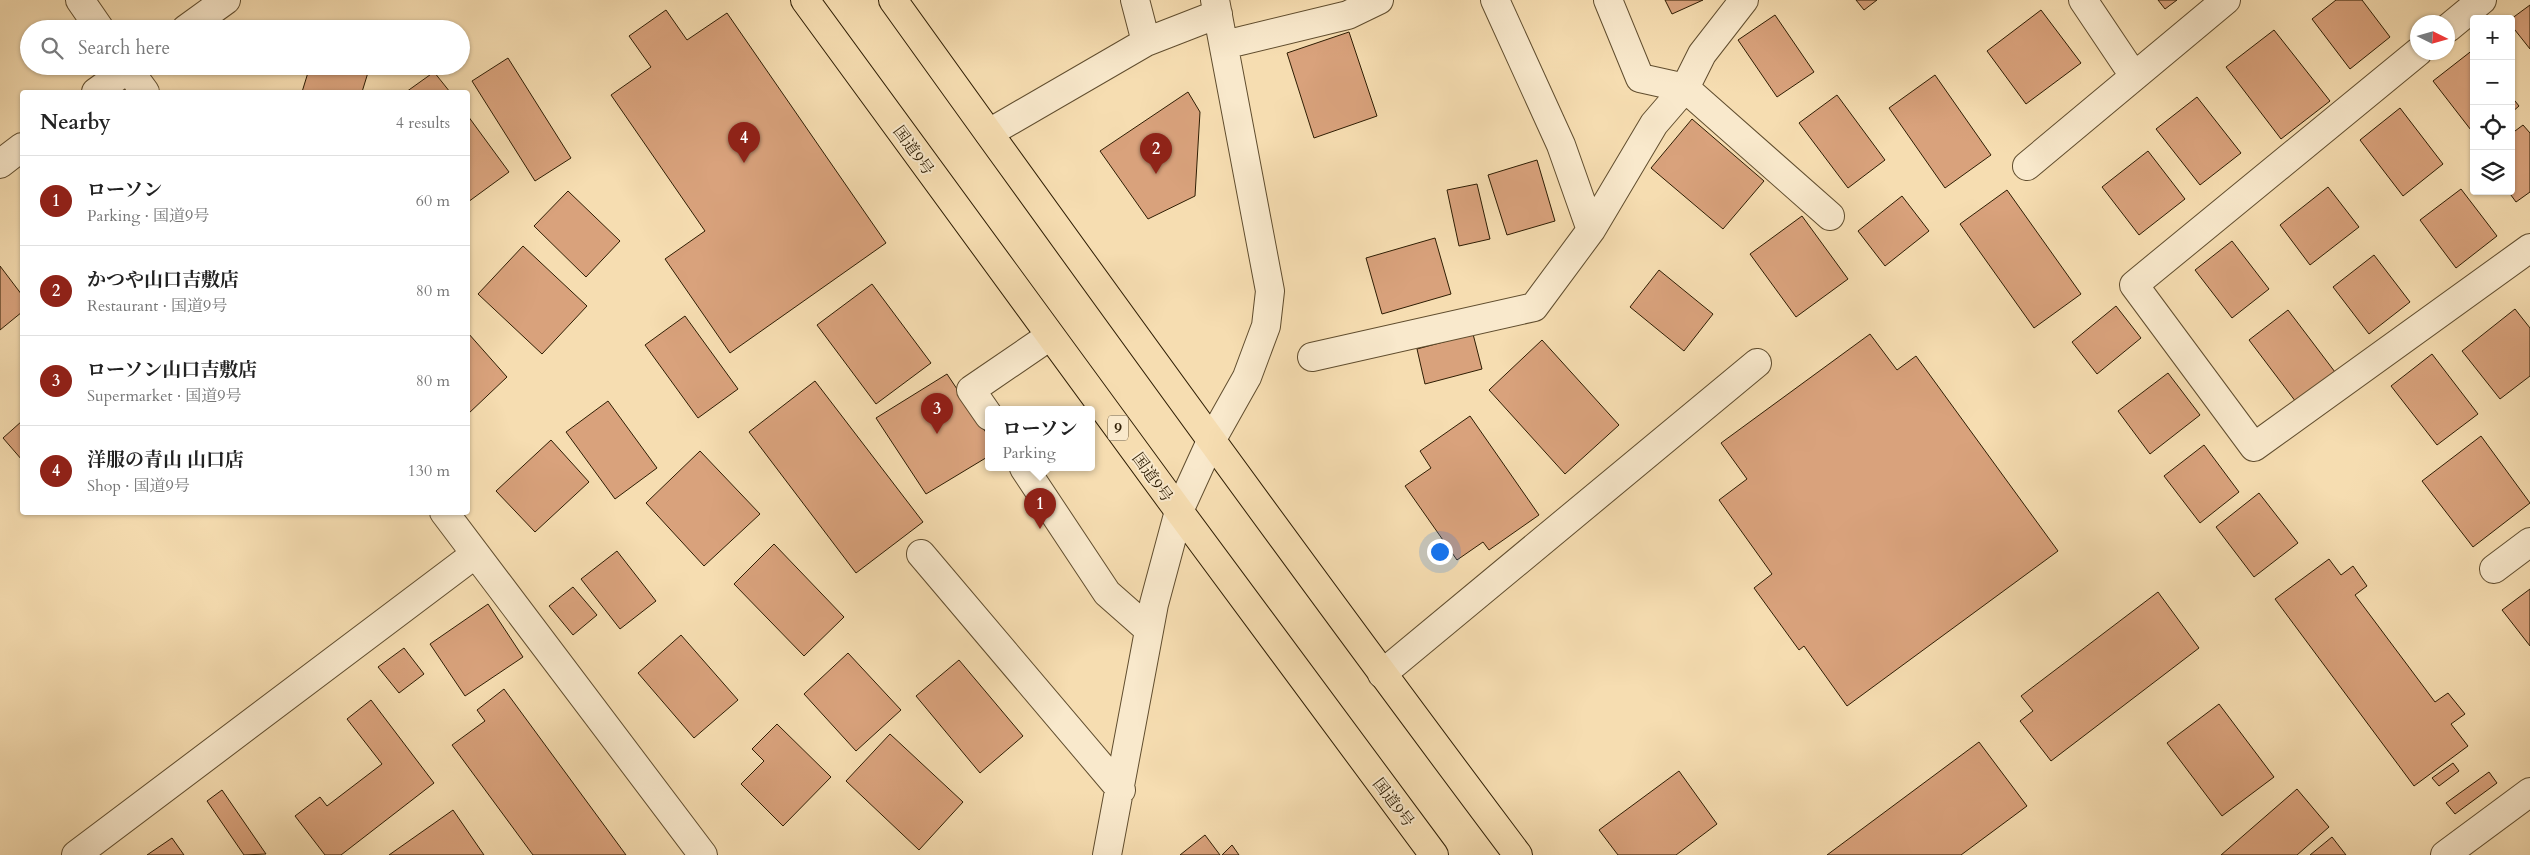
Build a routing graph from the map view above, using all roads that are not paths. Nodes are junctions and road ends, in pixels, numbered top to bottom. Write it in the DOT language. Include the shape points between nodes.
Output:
graph roads {
  1 [pos="80,0"];
  2 [pos="226,0"];
  3 [pos="805,0"];
  4 [pos="893,0"];
  5 [pos="1135,0"];
  6 [pos="1379,0"];
  7 [pos="1495,0"];
  8 [pos="1608,0"];
  9 [pos="1744,0"];
  10 [pos="2083,0"];
  11 [pos="2226,0"];
  12 [pos="2482,0"];
  13 [pos="1216,7"];
  14 [pos="94,20"];
  15 [pos="198,20"];
  16 [pos="2455,22"];
  17 [pos="1146,42"];
  18 [pos="1224,45"];
  19 [pos="2410,59"];
  20 [pos="118,75"];
  21 [pos="134,75"];
  22 [pos="2134,76"];
  23 [pos="1685,88"];
  24 [pos="99,90"];
  25 [pos="144,90"];
  26 [pos="989,133"];
  27 [pos="20,149"];
  28 [pos="0,164"];
  29 [pos="2027,166"];
  30 [pos="1830,216"];
  31 [pos="1591,230"];
  32 [pos="2530,248"];
  33 [pos="1050,336"];
  34 [pos="1312,357"];
  35 [pos="1757,363"];
  36 [pos="985,410"];
  37 [pos="1211,441"];
  38 [pos="1026,471"];
  39 [pos="1179,512"];
  40 [pos="446,515"];
  41 [pos="2530,542"];
  42 [pos="921,554"];
  43 [pos="474,555"];
  44 [pos="2494,569"];
  45 [pos="1149,630"];
  46 [pos="1382,674"];
  47 [pos="1121,790"];
  48 [pos="2530,792"];
  49 [pos="76,855"];
  50 [pos="703,855"];
  51 [pos="1108,855"];
  52 [pos="1434,855"];
  53 [pos="1518,855"];
  54 [pos="2445,855"];
  1 -- 14 [label="street"];
  2 -- 15 [label="street"];
  3 -- 33 [label="highway, 国道9号 / 9"];
  4 -- 26 [label="highway"];
  5 -- 17 [label="street"];
  6 -- 18 [label="street" via="1348,15"];
  7 -- 31 [label="street" via="1561,145"];
  8 -- 23 [label="street" via="1640,78"];
  9 -- 23 [label="street" via="1702,54"];
  10 -- 22 [label="street"];
  11 -- 22 [label="street"];
  12 -- 16 [label="street"];
  13 -- 17 [label="street"];
  13 -- 18 [label="street"];
  17 -- 26 [label="street"];
  18 -- 37 [label="street" via="1270,291 1266,326 1247,377"];
  19 -- 32 [label="street" via="2134,285 2254,447"];
  20 -- 24 [label="street"];
  21 -- 25 [label="street"];
  22 -- 29 [label="street"];
  23 -- 30 [label="street"];
  23 -- 31 [label="street" via="1654,124"];
  26 -- 37 [label="highway"];
  27 -- 28 [label="street"];
  31 -- 34 [label="street" via="1534,307"];
  33 -- 36 [label="street" via="971,390"];
  33 -- 39 [label="highway, 国道9号 / 9"];
  35 -- 46 [label="street"];
  37 -- 39 [label="street"];
  37 -- 46 [label="highway"];
  38 -- 45 [label="street" via="1107,593"];
  39 -- 45 [label="street"];
  39 -- 52 [label="highway, 国道9号 / 9"];
  40 -- 43 [label="street"];
  41 -- 44 [label="street"];
  42 -- 47 [label="street"];
  43 -- 49 [label="street"];
  43 -- 50 [label="street"];
  45 -- 47 [label="street"];
  46 -- 53 [label="highway"];
  47 -- 51 [label="street"];
  48 -- 54 [label="street"];
}
